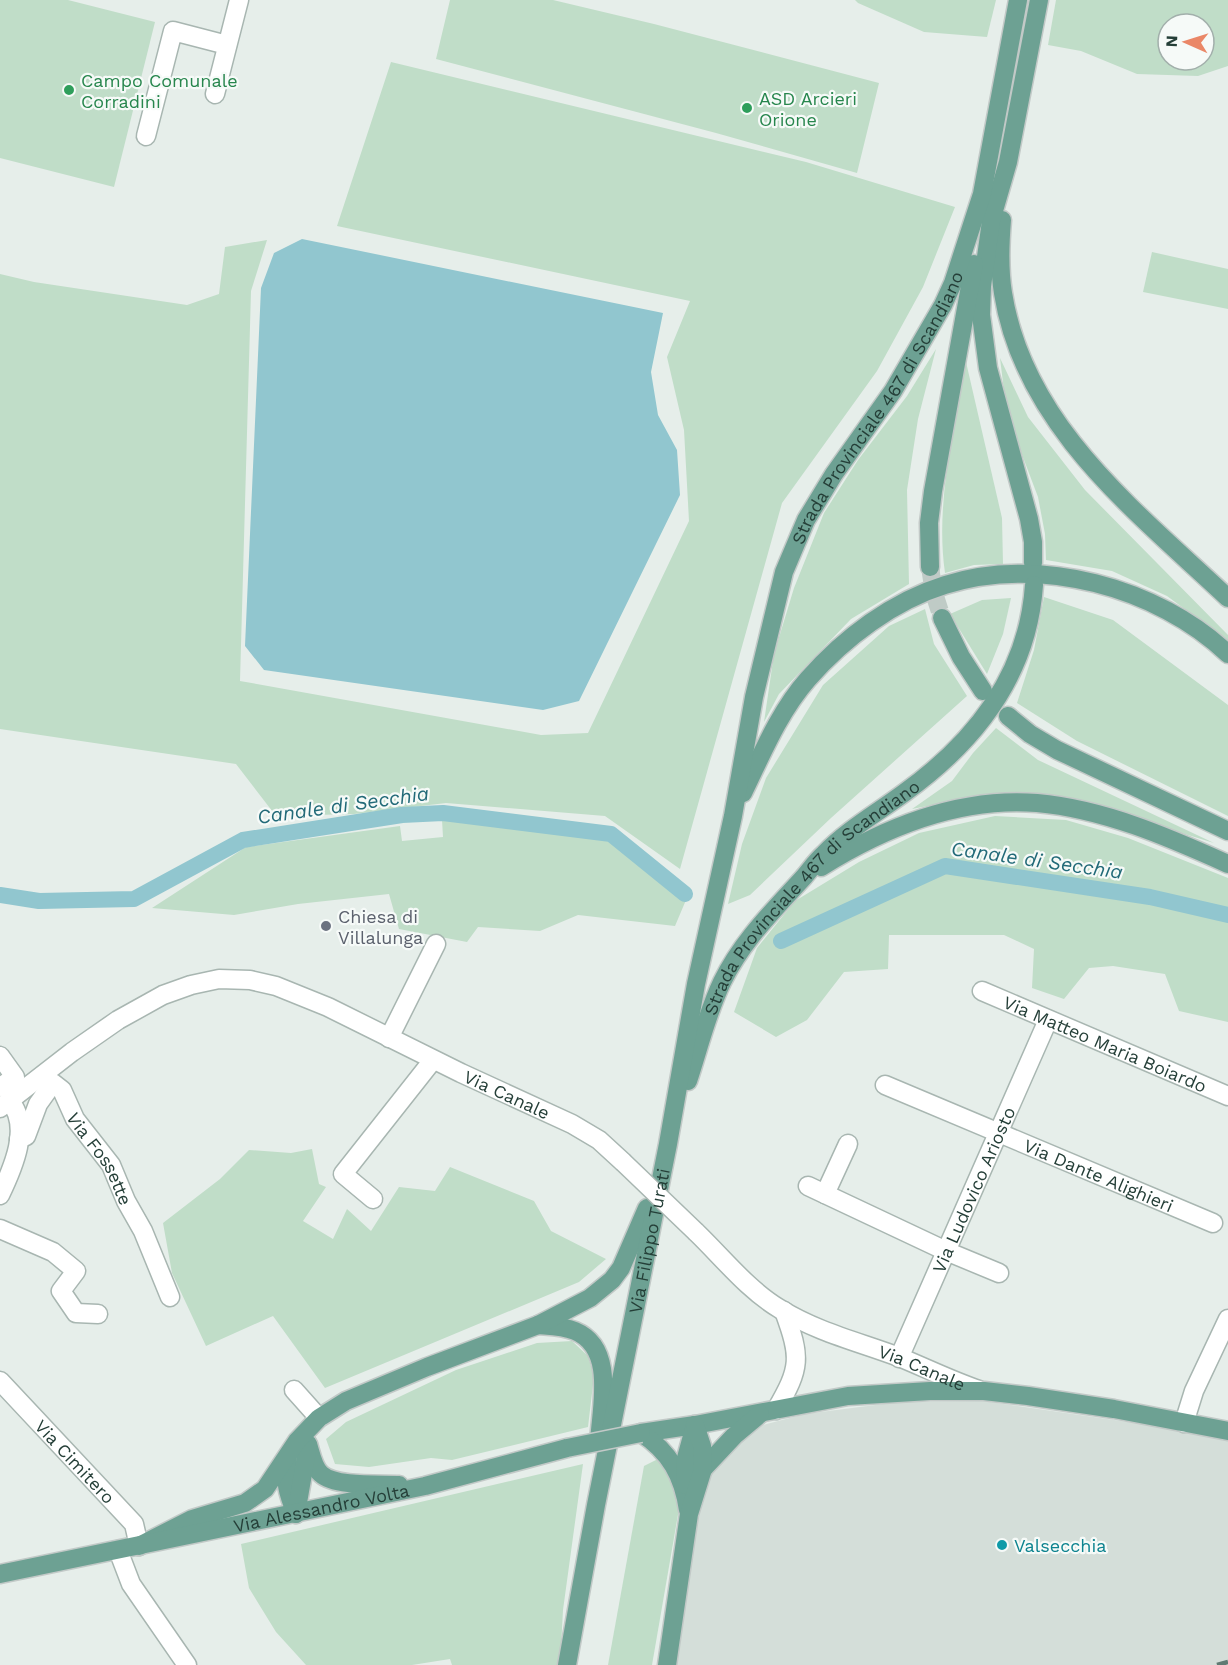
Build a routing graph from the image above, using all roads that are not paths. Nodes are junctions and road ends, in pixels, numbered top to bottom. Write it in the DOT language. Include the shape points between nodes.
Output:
graph roads {
  1 [pos="239,0"];
  2 [pos="1018,0"];
  3 [pos="1039,0"];
  4 [pos="227,45"];
  5 [pos="215,94"];
  6 [pos="146,136"];
  7 [pos="1008,162"];
  8 [pos="982,194"];
  9 [pos="1034,563"];
  10 [pos="930,567"];
  11 [pos="1034,585"];
  12 [pos="1228,598"];
  13 [pos="942,618"];
  14 [pos="1228,654"];
  15 [pos="983,691"];
  16 [pos="1008,716"];
  17 [pos="732,816"];
  18 [pos="1228,831"];
  19 [pos="1228,864"];
  20 [pos="802,879"];
  21 [pos="436,944"];
  22 [pos="982,991"];
  23 [pos="1048,1020"];
  24 [pos="389,1038"];
  25 [pos="0,1056"];
  26 [pos="433,1060"];
  27 [pos="885,1085"];
  28 [pos="9,1092"];
  29 [pos="1228,1096"];
  30 [pos="998,1132"];
  31 [pos="19,1140"];
  32 [pos="668,1142"];
  33 [pos="848,1144"];
  34 [pos="0,1195"];
  35 [pos="373,1199"];
  36 [pos="1213,1222"];
  37 [pos="0,1229"];
  38 [pos="946,1251"];
  39 [pos="999,1273"];
  40 [pos="170,1297"];
  41 [pos="784,1311"];
  42 [pos="98,1314"];
  43 [pos="1228,1319"];
  44 [pos="538,1325"];
  45 [pos="825,1331"];
  46 [pos="797,1349"];
  47 [pos="899,1358"];
  48 [pos="0,1381"];
  49 [pos="294,1390"];
  50 [pos="984,1392"];
  51 [pos="769,1411"];
  52 [pos="319,1418"];
  53 [pos="1184,1423"];
  54 [pos="695,1425"];
  55 [pos="1228,1431"];
  56 [pos="641,1433"];
  57 [pos="308,1444"];
  58 [pos="289,1456"];
  59 [pos="703,1469"];
  60 [pos="425,1486"];
  61 [pos="600,1486"];
  62 [pos="684,1487"];
  63 [pos="296,1514"];
  64 [pos="689,1514"];
  65 [pos="139,1546"];
  66 [pos="118,1550"];
  67 [pos="0,1574"];
  68 [pos="187,1665"];
  69 [pos="567,1665"];
  70 [pos="667,1665"];
  1 -- 4 [label="street"];
  2 -- 8 [label="main road, Strada Provinciale 467 di Scandiano"];
  3 -- 7 [label="main road, Strada Provinciale 467 di Scandiano"];
  4 -- 5 [label="street"];
  4 -- 6 [label="street" via="173,31"];
  7 -- 9 [label="main road, Strada Provinciale 467 di Scandiano" via="992,221 981,315 987,368 1029,519"];
  7 -- 12 [label="main road" via="1000,263 1009,321 1026,370 1055,421 1087,462"];
  8 -- 10 [label="main road" via="976,249 933,491"];
  8 -- 17 [label="main road, Strada Provinciale 467 di Scandiano" via="943,304 892,391 806,520 784,572 754,697"];
  11 -- 20 [label="main road, Strada Provinciale 467 di Scandiano" via="1033,609 1017,662 984,718 945,760 824,853"];
  13 -- 15 [label="main road"];
  14 -- 17 [label="main road" via="1172,612 1114,588 1052,574 980,577 945,585 874,621 807,680 775,725"];
  16 -- 18 [label="main road" via="1057,750"];
  17 -- 32 [label="main road, Via Filippo Turati"];
  19 -- 20 [label="main road" via="1092,813 1014,803 974,806 903,826 868,839"];
  20 -- 32 [label="main road, Strada Provinciale 467 di Scandiano" via="741,949 722,982"];
  21 -- 24 [label="street"];
  22 -- 23 [label="street, Via Matteo Maria Boiardo"];
  23 -- 29 [label="street, Via Matteo Maria Boiardo"];
  23 -- 30 [label="street, Via Ludovico Ariosto"];
  24 -- 26 [label="street, Via Canale"];
  24 -- 28 [label="street, Via Canale" via="276,986 219,979 163,995"];
  25 -- 28 [label="street"];
  26 -- 35 [label="street" via="343,1174"];
  26 -- 41 [label="street, Via Canale, bridge" via="599,1140 742,1278"];
  27 -- 30 [label="street, Via Dante Alighieri"];
  28 -- 31 [label="street" via="18,1110"];
  30 -- 36 [label="street, Via Dante Alighieri"];
  30 -- 38 [label="street, Via Ludovico Ariosto"];
  31 -- 34 [label="street"];
  31 -- 40 [label="street, Via Fossette" via="26,1136 38,1104 53,1083 62,1090 75,1119 111,1165 144,1231"];
  32 -- 44 [label="main road" via="654,1191 621,1268 590,1298"];
  32 -- 61 [label="main road, Via Filippo Turati"];
  33 -- 38 [label="street" via="817,1190"];
  37 -- 42 [label="street" via="53,1252 76,1270 61,1291 76,1313"];
  38 -- 39 [label="street"];
  38 -- 47 [label="street, Via Ludovico Ariosto"];
  41 -- 45 [label="street, Via Canale"];
  41 -- 46 [label="street"];
  43 -- 53 [label="street" via="1194,1390"];
  44 -- 52 [label="main road" via="365,1392"];
  44 -- 61 [label="main road" via="574,1331 597,1351 603,1378"];
  45 -- 46 [label="street"];
  45 -- 47 [label="street, Via Canale"];
  46 -- 51 [label="street" via="789,1387"];
  47 -- 50 [label="street, Via Canale"];
  48 -- 65 [label="street, Via Cimitero" via="134,1524"];
  49 -- 52 [label="street"];
  50 -- 51 [label="main road, Via Canale" via="848,1396"];
  50 -- 53 [label="main road, Via Canale" via="1070,1401"];
  51 -- 54 [label="main road, Via Canale"];
  51 -- 59 [label="main road" via="734,1436"];
  52 -- 57 [label="main road"];
  52 -- 58 [label="main road" via="297,1441"];
  53 -- 55 [label="main road, Via Canale"];
  54 -- 56 [label="main road, Via Canale"];
  54 -- 59 [label="main road" via="702,1446"];
  54 -- 62 [label="main road"];
  56 -- 60 [label="main road, Via Alessandro Volta, bridge" via="567,1448"];
  56 -- 62 [label="main road" via="660,1448"];
  57 -- 60 [label="main road" via="320,1473 331,1480"];
  57 -- 63 [label="main road"];
  58 -- 63 [label="main road" via="286,1491"];
  58 -- 65 [label="main road" via="265,1489 244,1503 192,1519"];
  59 -- 64 [label="main road"];
  60 -- 63 [label="main road, Via Alessandro Volta"];
  61 -- 69 [label="main road, Via Filippo Turati"];
  62 -- 64 [label="main road"];
  63 -- 65 [label="main road, Via Alessandro Volta"];
  64 -- 70 [label="main road"];
  65 -- 66 [label="main road, Via Alessandro Volta"];
  66 -- 67 [label="main road, Via Alessandro Volta"];
  66 -- 68 [label="street" via="131,1584"];
}
